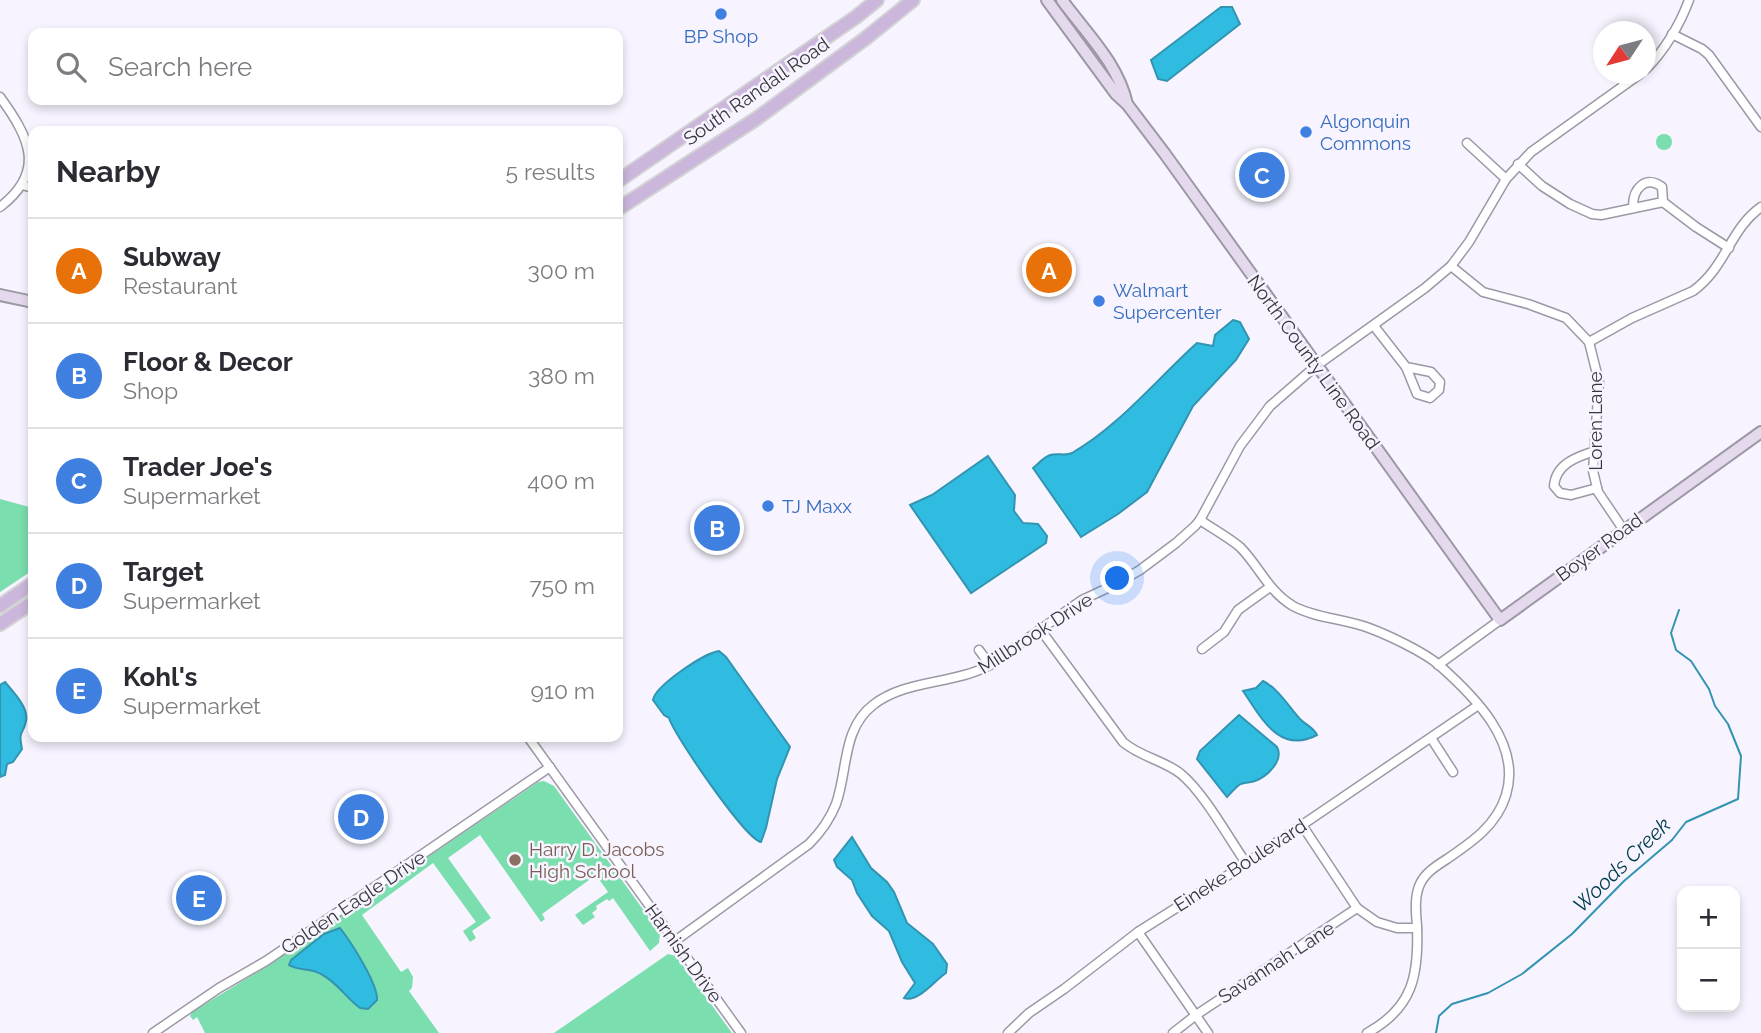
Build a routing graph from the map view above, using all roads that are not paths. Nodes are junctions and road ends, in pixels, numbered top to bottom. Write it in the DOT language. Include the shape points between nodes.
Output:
graph roads {
  1 [pos="877,0"];
  2 [pos="913,0"];
  3 [pos="1047,0"];
  4 [pos="1062,0"];
  5 [pos="1689,0"];
  6 [pos="1672,34"];
  7 [pos="1656,59"];
  8 [pos="1626,84"];
  9 [pos="0,97"];
  10 [pos="1128,104"];
  11 [pos="1761,127"];
  12 [pos="1467,143"];
  13 [pos="28,148"];
  14 [pos="1518,164"];
  15 [pos="28,169"];
  16 [pos="623,178"];
  17 [pos="1506,179"];
  18 [pos="22,185"];
  19 [pos="28,187"];
  20 [pos="1663,202"];
  21 [pos="623,206"];
  22 [pos="1633,206"];
  23 [pos="0,207"];
  24 [pos="1761,207"];
  25 [pos="1729,248"];
  26 [pos="1451,266"];
  27 [pos="0,295"];
  28 [pos="28,301"];
  29 [pos="1374,326"];
  30 [pos="1589,342"];
  31 [pos="1316,366"];
  32 [pos="1406,367"];
  33 [pos="1761,432"];
  34 [pos="1595,451"];
  35 [pos="1597,488"];
  36 [pos="1200,520"];
  37 [pos="1623,529"];
  38 [pos="28,586"];
  39 [pos="1270,587"];
  40 [pos="28,605"];
  41 [pos="0,606"];
  42 [pos="1500,620"];
  43 [pos="0,624"];
  44 [pos="1040,629"];
  45 [pos="1202,649"];
  46 [pos="979,650"];
  47 [pos="1438,664"];
  48 [pos="990,665"];
  49 [pos="1477,706"];
  50 [pos="1430,738"];
  51 [pos="532,742"];
  52 [pos="550,767"];
  53 [pos="1453,772"];
  54 [pos="1302,825"];
  55 [pos="1246,863"];
  56 [pos="1357,908"];
  57 [pos="1417,928"];
  58 [pos="1138,932"];
  59 [pos="675,941"];
  60 [pos="1196,1015"];
  61 [pos="153,1033"];
  62 [pos="741,1033"];
  63 [pos="1009,1033"];
  64 [pos="1173,1033"];
  65 [pos="1208,1033"];
  66 [pos="1367,1033"];
  1 -- 16 [label="main road, South Randall Road"];
  2 -- 21 [label="main road, South Randall Road" via="756,118"];
  3 -- 10 [label="street, North County Line Road"];
  4 -- 10 [label="street, North County Line Road" via="1106,57 1124,87"];
  5 -- 6 [label="street"];
  6 -- 7 [label="street"];
  6 -- 11 [label="street" via="1709,55"];
  8 -- 14 [label="street, Millbrook Drive"];
  9 -- 13 [label="street" via="20,125"];
  10 -- 31 [label="street, North County Line Road"];
  12 -- 17 [label="street"];
  14 -- 17 [label="street, Millbrook Drive"];
  14 -- 22 [label="street" via="1542,186 1584,211 1601,215"];
  15 -- 18 [label="street"];
  17 -- 26 [label="street, Millbrook Drive"];
  18 -- 19 [label="street"];
  18 -- 23 [label="street"];
  20 -- 22 [label="street"];
  20 -- 22 [label="street" via="1662,187 1646,181 1637,190"];
  20 -- 25 [label="street"];
  24 -- 25 [label="street" via="1738,230"];
  25 -- 30 [label="street" via="1713,274 1693,292"];
  26 -- 29 [label="street, Millbrook Drive"];
  26 -- 30 [label="street" via="1483,292 1566,318"];
  27 -- 28 [label="street"];
  29 -- 31 [label="street, Millbrook Drive"];
  29 -- 32 [label="street"];
  30 -- 34 [label="street, Loren Lane" via="1599,382"];
  31 -- 36 [label="street, Millbrook Drive" via="1252,428"];
  31 -- 42 [label="street, North County Line Road"];
  32 -- 32 [label="street" via="1417,394 1430,398 1439,390 1440,383 1431,372"];
  33 -- 37 [label="street, Boyer Road"];
  34 -- 35 [label="street, Loren Lane"];
  34 -- 35 [label="street" via="1563,466 1554,486 1560,494 1571,495"];
  35 -- 37 [label="street, Loren Lane"];
  36 -- 39 [label="street" via="1238,546"];
  36 -- 44 [label="street, Millbrook Drive" via="1140,569"];
  37 -- 42 [label="street, Boyer Road"];
  38 -- 41 [label="main road"];
  39 -- 45 [label="street" via="1238,610 1224,632"];
  39 -- 47 [label="street" via="1297,608 1368,627"];
  40 -- 43 [label="main road"];
  42 -- 47 [label="street, Boyer Road"];
  44 -- 48 [label="street, Millbrook Drive"];
  44 -- 55 [label="street" via="1119,737 1140,754 1179,772"];
  46 -- 48 [label="street"];
  47 -- 49 [label="street"];
  48 -- 59 [label="street, Millbrook Drive" via="891,693 865,711 855,725 836,805 818,835"];
  49 -- 50 [label="street, Eineke Boulevard"];
  49 -- 57 [label="street" via="1498,732 1505,750 1510,773 1506,795 1485,831 1434,867 1420,883"];
  50 -- 53 [label="street"];
  50 -- 54 [label="street, Eineke Boulevard"];
  51 -- 52 [label="street, Harnish Drive"];
  52 -- 59 [label="street, Harnish Drive"];
  52 -- 61 [label="street, Golden Eagle Drive"];
  54 -- 55 [label="street, Eineke Boulevard"];
  54 -- 56 [label="street"];
  55 -- 58 [label="street, Eineke Boulevard"];
  56 -- 57 [label="street" via="1377,922"];
  56 -- 60 [label="street, Savannah Lane"];
  57 -- 66 [label="street" via="1416,969 1406,999 1392,1016"];
  58 -- 60 [label="street"];
  58 -- 63 [label="street, Eineke Boulevard"];
  59 -- 62 [label="street, Harnish Drive"];
  60 -- 64 [label="street, Savannah Lane"];
  60 -- 65 [label="street"];
}
